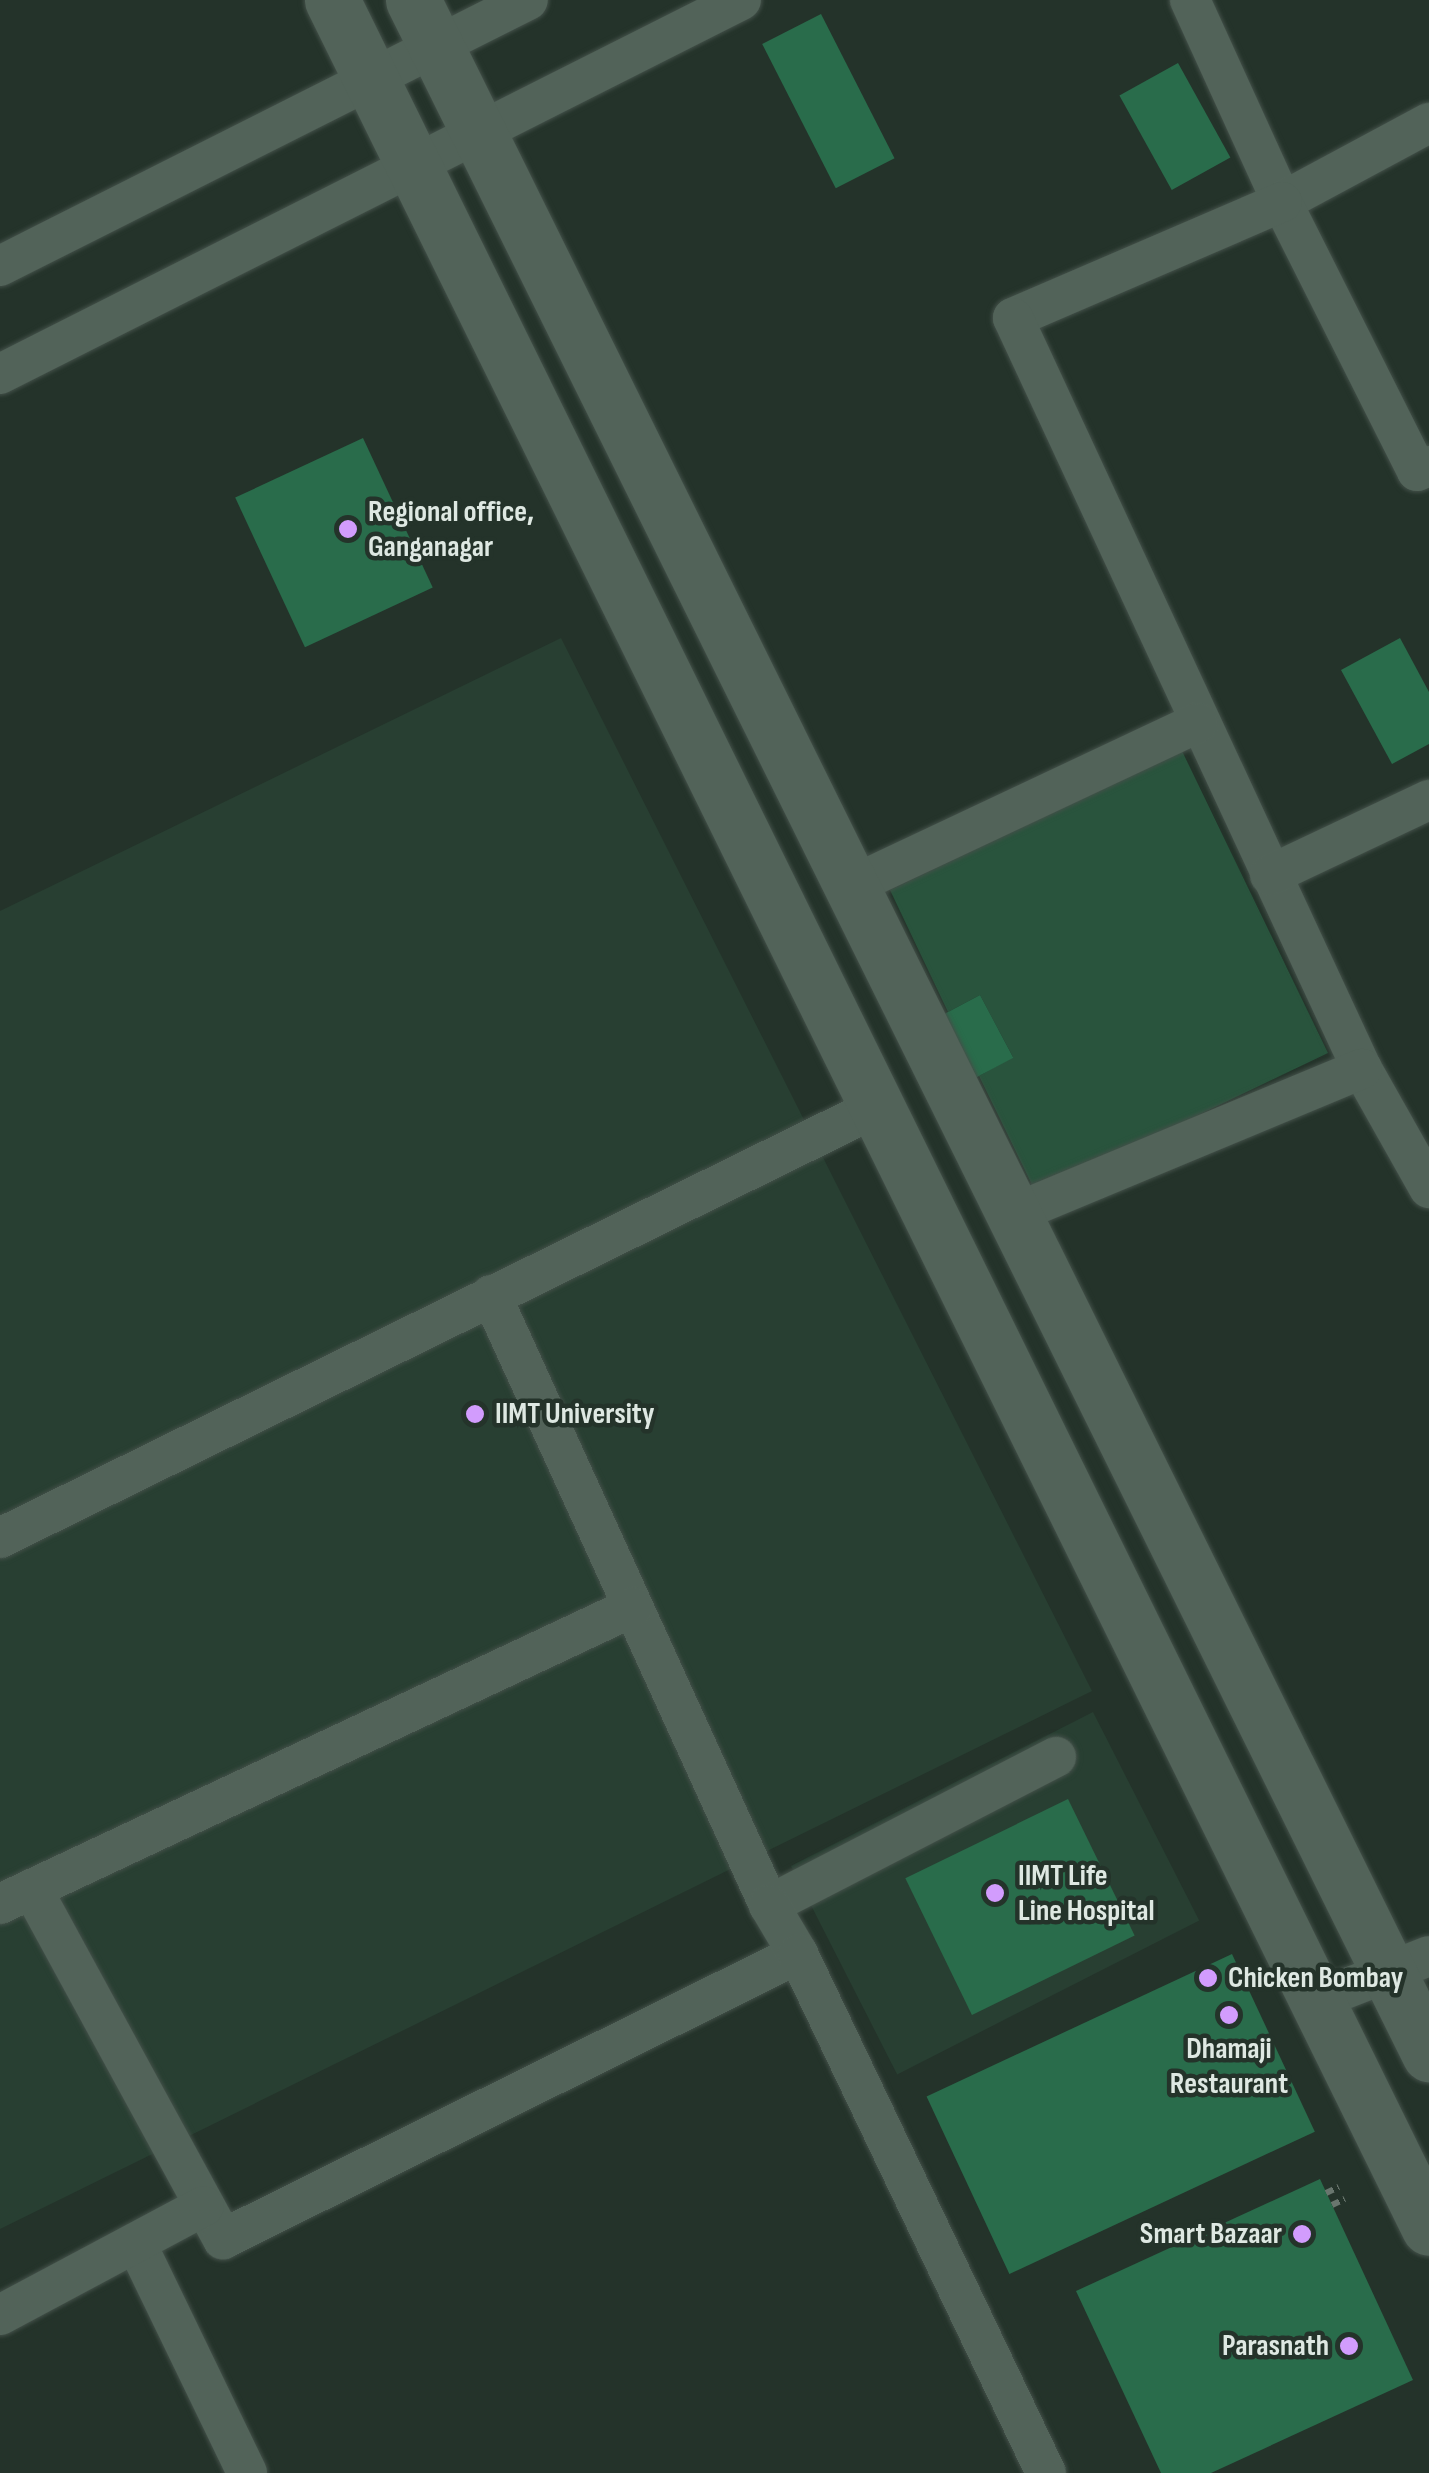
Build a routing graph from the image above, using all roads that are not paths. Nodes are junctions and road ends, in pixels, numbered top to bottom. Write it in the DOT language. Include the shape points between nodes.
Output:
graph roads {
  1 [pos="332,0"];
  2 [pos="528,0"];
  3 [pos="741,0"];
  4 [pos="1190,0"];
  5 [pos="425,24"];
  6 [pos="372,82"];
  7 [pos="1429,123"];
  8 [pos="478,133"];
  9 [pos="414,165"];
  10 [pos="1282,202"];
  11 [pos="0,266"];
  12 [pos="0,374"];
  13 [pos="1429,466"];
  14 [pos="1198,723"];
  15 [pos="1429,800"];
  16 [pos="1270,875"];
  17 [pos="851,886"];
  18 [pos="1362,1069"];
  19 [pos="877,1107"];
  20 [pos="1429,1188"];
  21 [pos="1013,1214"];
  22 [pos="491,1295"];
  23 [pos="0,1538"];
  24 [pos="633,1607"];
  25 [pos="1056,1757"];
  26 [pos="16,1896"];
  27 [pos="769,1905"];
  28 [pos="798,1954"];
  29 [pos="1409,1965"];
  30 [pos="1317,2000"];
  31 [pos="1429,2054"];
  32 [pos="204,2206"];
  33 [pos="1429,2228"];
  34 [pos="136,2243"];
  35 [pos="0,2316"];
  36 [pos="247,2473"];
  37 [pos="1046,2473"];
  1 -- 6 [label="street"];
  2 -- 5 [label="street"];
  3 -- 8 [label="street"];
  4 -- 10 [label="street"];
  5 -- 6 [label="street"];
  5 -- 8 [label="street"];
  6 -- 9 [label="street"];
  6 -- 11 [label="street"];
  7 -- 10 [label="street"];
  8 -- 9 [label="street"];
  8 -- 17 [label="street"];
  9 -- 12 [label="street"];
  9 -- 19 [label="street"];
  10 -- 13 [label="street" via="1417,471"];
  10 -- 14 [label="street" via="1014,318"];
  14 -- 16 [label="street"];
  14 -- 17 [label="street"];
  15 -- 16 [label="street"];
  16 -- 18 [label="street"];
  17 -- 21 [label="street"];
  18 -- 20 [label="street"];
  18 -- 21 [label="street"];
  19 -- 22 [label="street"];
  19 -- 30 [label="street"];
  21 -- 29 [label="street"];
  22 -- 23 [label="street"];
  22 -- 24 [label="street"];
  24 -- 26 [label="street"];
  24 -- 27 [label="street"];
  25 -- 27 [label="street"];
  26 -- 32 [label="street"];
  27 -- 28 [label="street"];
  28 -- 32 [label="street" via="223,2239"];
  28 -- 37 [label="street"];
  29 -- 30 [label="street"];
  29 -- 31 [label="street"];
  30 -- 33 [label="street"];
  32 -- 34 [label="street"];
  34 -- 35 [label="street"];
  34 -- 36 [label="street"];
}
